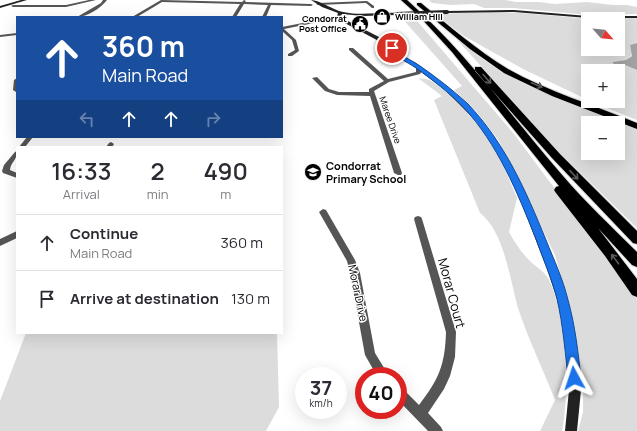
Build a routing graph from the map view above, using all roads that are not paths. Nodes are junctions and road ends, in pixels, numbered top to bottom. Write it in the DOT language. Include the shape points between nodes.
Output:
graph roads {
  1 [pos="25,0"];
  2 [pos="94,0"];
  3 [pos="106,0"];
  4 [pos="313,0"];
  5 [pos="404,0"];
  6 [pos="413,0"];
  7 [pos="244,2"];
  8 [pos="283,2"];
  9 [pos="211,3"];
  10 [pos="270,4"];
  11 [pos="318,4"];
  12 [pos="311,5"];
  13 [pos="13,6"];
  14 [pos="153,6"];
  15 [pos="0,7"];
  16 [pos="373,7"];
  17 [pos="340,14"];
  18 [pos="81,16"];
  19 [pos="136,16"];
  20 [pos="235,16"];
  21 [pos="264,16"];
  22 [pos="637,17"];
  23 [pos="328,19"];
  24 [pos="283,29"];
  25 [pos="283,30"];
  26 [pos="16,34"];
  27 [pos="0,36"];
  28 [pos="351,50"];
  29 [pos="290,55"];
  30 [pos="418,67"];
  31 [pos="414,75"];
  32 [pos="432,77"];
  33 [pos="315,78"];
  34 [pos="387,81"];
  35 [pos="372,94"];
  36 [pos="498,105"];
  37 [pos="637,126"];
  38 [pos="29,138"];
  39 [pos="23,146"];
  40 [pos="16,154"];
  41 [pos="398,173"];
  42 [pos="16,176"];
  43 [pos="323,212"];
  44 [pos="418,219"];
  45 [pos="16,235"];
  46 [pos="637,239"];
  47 [pos="0,243"];
  48 [pos="637,261"];
  49 [pos="637,291"];
  50 [pos="377,367"];
  51 [pos="407,401"];
  52 [pos="420,414"];
  53 [pos="437,431"];
  54 [pos="571,431"];
  1 -- 15 [label="street"];
  2 -- 13 [label="street" via="66,6"];
  3 -- 18 [label="street"];
  4 -- 11 [label="street"];
  5 -- 36 [label="highway" via="436,31"];
  6 -- 37 [label="highway, one-way" via="473,48 507,71"];
  6 -- 46 [label="highway, one-way" via="601,204"];
  7 -- 9 [label="street"];
  7 -- 10 [label="street"];
  7 -- 20 [label="street"];
  8 -- 10 [label="street"];
  8 -- 12 [label="street"];
  9 -- 14 [label="street"];
  9 -- 14 [label="street" via="158,2"];
  10 -- 21 [label="street"];
  11 -- 16 [label="street" via="367,2"];
  11 -- 17 [label="street"];
  14 -- 19 [label="street"];
  17 -- 22 [label="street, bridge" via="514,11 588,17"];
  17 -- 30 [label="street" via="340,19 377,38 392,48 397,55"];
  23 -- 24 [label="street"];
  25 -- 29 [label="street" via="294,40 297,51"];
  26 -- 27 [label="street"];
  28 -- 34 [label="street, Maree Drive"];
  30 -- 31 [label="street" via="418,73"];
  30 -- 32 [label="street"];
  31 -- 32 [label="street, Maree Drive"];
  31 -- 34 [label="street, Maree Drive"];
  32 -- 54 [label="street" via="480,122 499,149 522,194 552,269 562,299 571,341 575,390"];
  33 -- 35 [label="street" via="327,90 339,94"];
  34 -- 35 [label="street, Maree Drive" via="371,90"];
  35 -- 41 [label="street, Maree Drive"];
  36 -- 48 [label="highway" via="560,180"];
  49 -- 36 [label="highway, one-way" via="592,229 535,160"];
  38 -- 39 [label="street"];
  40 -- 42 [label="street" via="7,165 6,171"];
  43 -- 50 [label="street, Morar Drive" via="351,260 370,355"];
  44 -- 52 [label="street, Morar Court" via="451,332 452,350 448,370 438,390"];
  45 -- 47 [label="street"];
  51 -- 52 [label="street"];
  52 -- 53 [label="street"];
}
